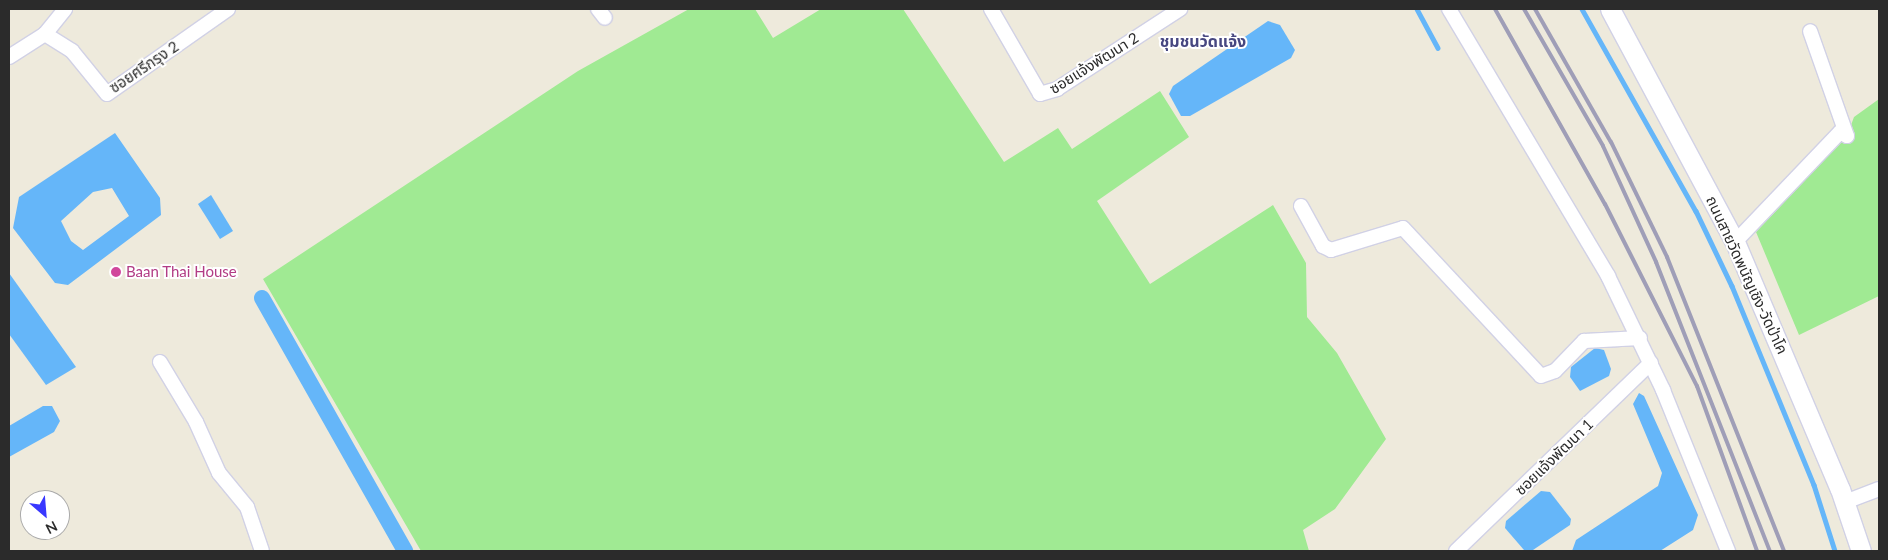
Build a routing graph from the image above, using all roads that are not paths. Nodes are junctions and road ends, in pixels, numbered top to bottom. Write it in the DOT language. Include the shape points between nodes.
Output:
graph roads {
  1 [pos="65,9"];
  2 [pos="228,9"];
  3 [pos="991,9"];
  4 [pos="1180,9"];
  5 [pos="1449,9"];
  6 [pos="1610,9"];
  7 [pos="1810,31"];
  8 [pos="45,34"];
  9 [pos="9,57"];
  10 [pos="1301,206"];
  11 [pos="1735,242"];
  12 [pos="1640,338"];
  13 [pos="160,362"];
  14 [pos="1652,363"];
  15 [pos="1879,489"];
  16 [pos="1845,502"];
  17 [pos="262,551"];
  18 [pos="1456,551"];
  19 [pos="1728,551"];
  20 [pos="1861,551"];
  1 -- 8 [label="street"];
  2 -- 8 [label="street, ซอยศรีกรุง 2" via="107,94 72,51"];
  3 -- 4 [label="street, ซอยแจ้งพัฒนา 2" via="1040,94 1057,89"];
  5 -- 12 [label="street" via="1564,198"];
  6 -- 11 [label="main road, ถนนสายวัดพนัญเชิง-วัดป่าโค"];
  7 -- 11 [label="street" via="1847,136 1840,132"];
  8 -- 9 [label="street"];
  10 -- 12 [label="street" via="1323,246 1331,250 1403,228 1541,376 1555,371 1584,341"];
  11 -- 16 [label="main road, ถนนสายวัดพนัญเชิง-วัดป่าโค"];
  12 -- 14 [label="street"];
  13 -- 17 [label="street" via="196,422 219,473 248,507"];
  14 -- 18 [label="street, ซอยแจ้งพัฒนา 1"];
  14 -- 19 [label="street"];
  15 -- 16 [label="street"];
  16 -- 20 [label="main road, ถนนสายวัดพนัญเชิง-วัดป่าโค"];
}
